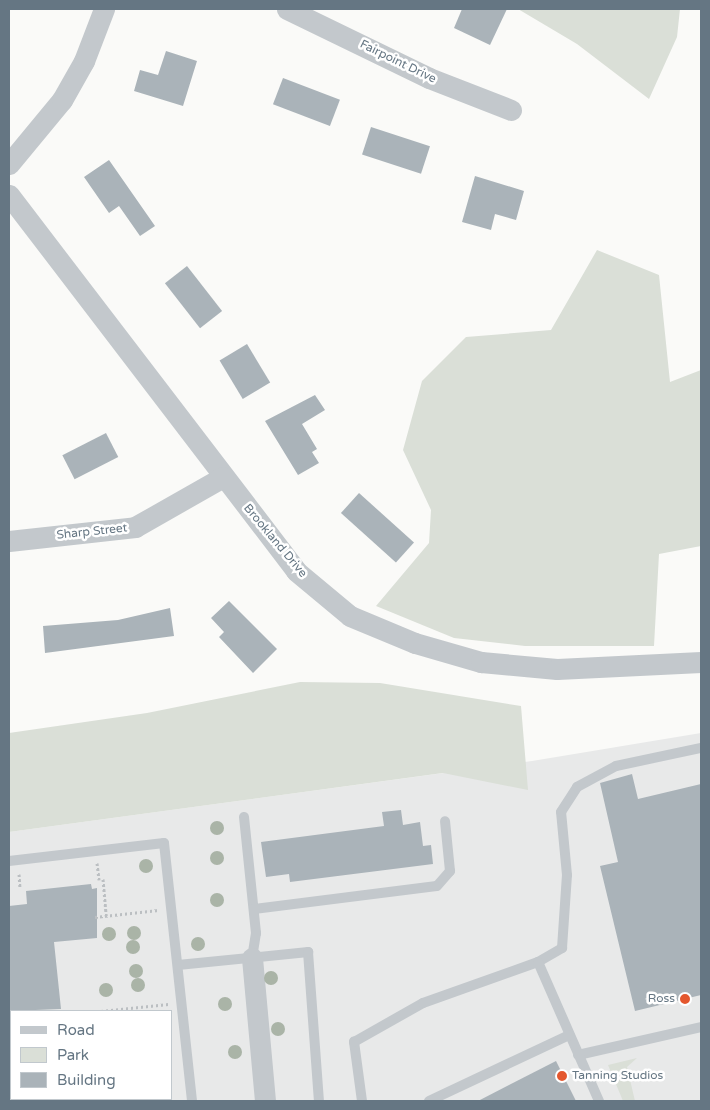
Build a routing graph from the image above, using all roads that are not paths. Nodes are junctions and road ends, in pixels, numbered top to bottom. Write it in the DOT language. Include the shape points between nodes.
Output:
graph roads {
  1 [pos="104,9"];
  2 [pos="286,9"];
  3 [pos="511,110"];
  4 [pos="9,164"];
  5 [pos="9,195"];
  6 [pos="223,477"];
  7 [pos="9,541"];
  8 [pos="701,662"];
  9 [pos="701,748"];
  10 [pos="244,817"];
  11 [pos="445,821"];
  12 [pos="9,861"];
  13 [pos="254,909"];
  14 [pos="252,958"];
  15 [pos="538,962"];
  16 [pos="178,965"];
  17 [pos="701,1027"];
  18 [pos="569,1035"];
  19 [pos="578,1055"];
  20 [pos="192,1101"];
  21 [pos="265,1101"];
  22 [pos="319,1101"];
  23 [pos="362,1101"];
  24 [pos="429,1101"];
  25 [pos="600,1101"];
  1 -- 4 [label="street" via="84,61 62,100"];
  2 -- 3 [label="street, Fairpoint Drive" via="429,78"];
  5 -- 6 [label="street, Brookland Drive"];
  6 -- 7 [label="street, Sharp Street" via="135,527"];
  6 -- 8 [label="street, Brookland Drive" via="296,571 350,616 415,643 481,662 557,669"];
  9 -- 15 [label="lane" via="616,766 577,787 561,812 567,875 562,948"];
  10 -- 13 [label="lane"];
  11 -- 13 [label="lane" via="450,871 436,886"];
  12 -- 16 [label="lane" via="164,843"];
  13 -- 14 [label="lane" via="256,933"];
  14 -- 16 [label="lane"];
  14 -- 21 [label="street"];
  14 -- 22 [label="lane" via="308,952"];
  15 -- 18 [label="lane"];
  15 -- 23 [label="lane" via="423,1003 354,1042"];
  16 -- 20 [label="lane"];
  17 -- 19 [label="lane"];
  18 -- 19 [label="lane"];
  18 -- 24 [label="lane"];
  19 -- 25 [label="lane"];
}
